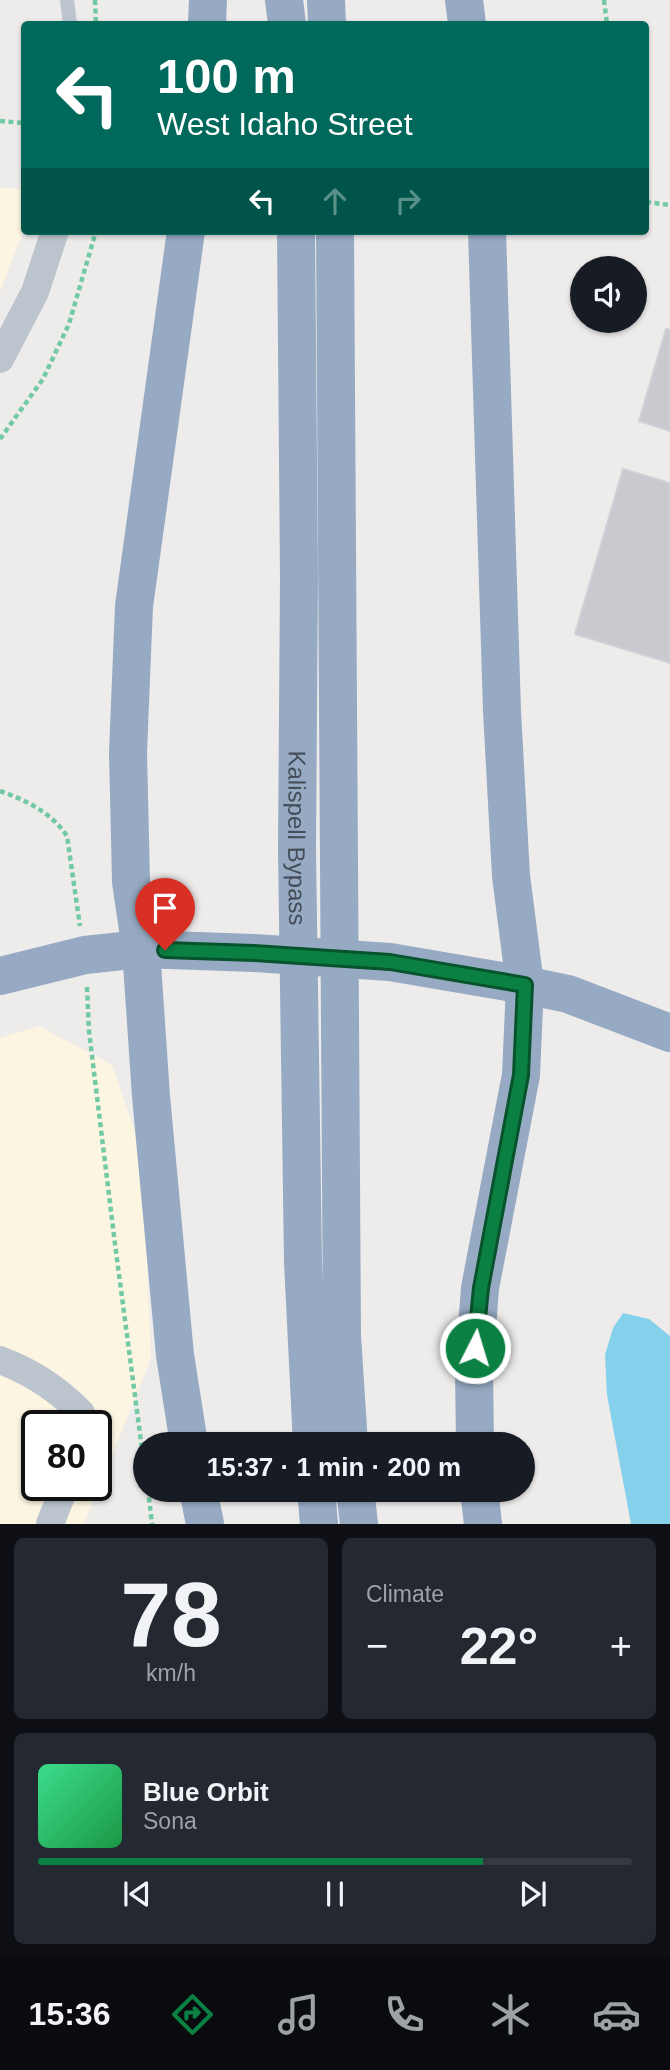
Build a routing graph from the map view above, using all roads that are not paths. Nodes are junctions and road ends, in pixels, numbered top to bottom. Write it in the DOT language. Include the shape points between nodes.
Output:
graph roads {
  1 [pos="67,0"];
  2 [pos="208,0"];
  3 [pos="284,0"];
  4 [pos="326,0"];
  5 [pos="464,0"];
  6 [pos="70,21"];
  7 [pos="207,21"];
  8 [pos="287,21"];
  9 [pos="327,21"];
  10 [pos="467,21"];
  11 [pos="54,235"];
  12 [pos="186,235"];
  13 [pos="296,235"];
  14 [pos="335,235"];
  15 [pos="487,235"];
  16 [pos="0,359"];
  17 [pos="141,949"];
  18 [pos="0,976"];
  19 [pos="525,985"];
  20 [pos="670,1033"];
  21 [pos="0,1360"];
  22 [pos="78,1410"];
  23 [pos="187,1432"];
  24 [pos="311,1432"];
  25 [pos="348,1432"];
  26 [pos="475,1432"];
  27 [pos="59,1501"];
  28 [pos="201,1502"];
  29 [pos="317,1502"];
  30 [pos="356,1502"];
  31 [pos="480,1502"];
  32 [pos="50,1524"];
  33 [pos="205,1524"];
  34 [pos="319,1524"];
  35 [pos="359,1524"];
  36 [pos="483,1524"];
  1 -- 6 [label="lane"];
  2 -- 7 [label="highway"];
  3 -- 8 [label="highway"];
  4 -- 9 [label="highway"];
  5 -- 10 [label="highway"];
  11 -- 16 [label="street" via="35,292"];
  12 -- 17 [label="highway" via="131,643 128,810 131,882"];
  13 -- 24 [label="highway, Kalispell Bypass" via="297,850 303,1262"];
  14 -- 25 [label="highway, Kalispell Bypass" via="342,1336"];
  15 -- 19 [label="highway" via="503,724 511,876"];
  17 -- 18 [label="highway" via="85,956"];
  17 -- 19 [label="highway" via="390,962"];
  17 -- 23 [label="highway" via="161,1211"];
  19 -- 20 [label="highway" via="568,994"];
  19 -- 26 [label="highway" via="521,1075 481,1288 474,1368"];
  21 -- 22 [label="street" via="62,1393"];
  27 -- 32 [label="street"];
  28 -- 33 [label="highway"];
  29 -- 34 [label="highway"];
  30 -- 35 [label="highway"];
  31 -- 36 [label="highway"];
}
